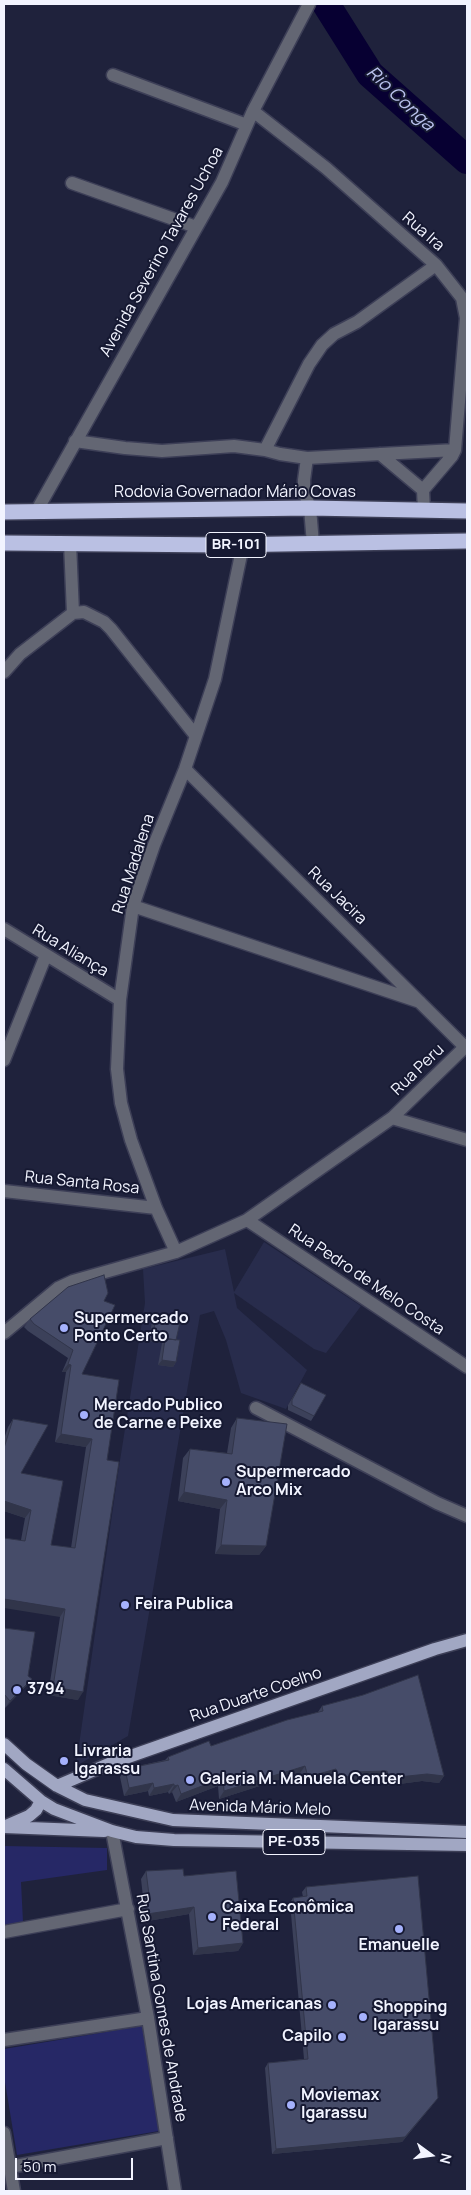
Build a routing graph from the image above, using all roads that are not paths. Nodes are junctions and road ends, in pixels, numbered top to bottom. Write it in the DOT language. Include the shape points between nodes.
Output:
graph roads {
  1 [pos="309,4"];
  2 [pos="113,74"];
  3 [pos="253,111"];
  4 [pos="247,125"];
  5 [pos="72,183"];
  6 [pos="196,227"];
  7 [pos="436,265"];
  8 [pos="75,441"];
  9 [pos="265,450"];
  10 [pos="456,450"];
  11 [pos="380,454"];
  12 [pos="307,458"];
  13 [pos="423,490"];
  14 [pos="310,508"];
  15 [pos="424,511"];
  16 [pos="467,511"];
  17 [pos="4,512"];
  18 [pos="36,512"];
  19 [pos="467,541"];
  20 [pos="4,543"];
  21 [pos="70,543"];
  22 [pos="313,544"];
  23 [pos="243,545"];
  24 [pos="72,613"];
  25 [pos="4,672"];
  26 [pos="196,736"];
  27 [pos="185,769"];
  28 [pos="133,906"];
  29 [pos="4,929"];
  30 [pos="46,955"];
  31 [pos="120,1000"];
  32 [pos="422,1003"];
  33 [pos="466,1046"];
  34 [pos="4,1060"];
  35 [pos="392,1118"];
  36 [pos="467,1140"];
  37 [pos="4,1191"];
  38 [pos="156,1208"];
  39 [pos="247,1220"];
  40 [pos="176,1252"];
  41 [pos="4,1333"];
  42 [pos="467,1367"];
  43 [pos="256,1408"];
  44 [pos="467,1516"];
  45 [pos="467,1640"];
  46 [pos="4,1744"];
  47 [pos="4,1770"];
  48 [pos="57,1786"];
  49 [pos="41,1801"];
  50 [pos="4,1827"];
  51 [pos="112,1831"];
  52 [pos="467,1832"];
  53 [pos="467,1845"];
  54 [pos="128,1909"];
  55 [pos="4,1932"];
  56 [pos="148,2018"];
  57 [pos="4,2040"];
  58 [pos="4,2133"];
  59 [pos="167,2138"];
  60 [pos="10,2167"];
  61 [pos="14,2191"];
  62 [pos="175,2191"];
  1 -- 3 [label="street, Avenida Severino Tavares Uchoa"];
  2 -- 4 [label="street"];
  3 -- 4 [label="street, Avenida Severino Tavares Uchoa"];
  3 -- 7 [label="street, Rua Ira" via="326,168"];
  4 -- 6 [label="street, Avenida Severino Tavares Uchoa" via="222,182"];
  5 -- 6 [label="street"];
  6 -- 8 [label="street, Avenida Severino Tavares Uchoa"];
  7 -- 9 [label="street" via="322,345"];
  7 -- 10 [label="street, Rua Ira" via="462,298 466,318"];
  8 -- 9 [label="street" via="162,451 234,446"];
  8 -- 18 [label="street, Avenida Severino Tavares Uchoa"];
  9 -- 12 [label="street"];
  10 -- 11 [label="street"];
  10 -- 13 [label="street"];
  11 -- 12 [label="street"];
  11 -- 13 [label="street"];
  12 -- 14 [label="street" via="304,492"];
  13 -- 15 [label="street"];
  14 -- 15 [label="highway, Rodovia Governador Mário Covas / BR-101"];
  14 -- 18 [label="highway, Rodovia Governador Mário Covas / BR-101"];
  14 -- 22 [label="street"];
  15 -- 16 [label="highway, Rodovia Governador Mário Covas / BR-101"];
  17 -- 18 [label="highway, Rodovia Governador Mário Covas / BR-101"];
  19 -- 22 [label="highway, BR-101"];
  20 -- 21 [label="highway, BR-101"];
  21 -- 23 [label="highway, BR-101"];
  21 -- 24 [label="street"];
  22 -- 23 [label="highway, BR-101"];
  23 -- 26 [label="street, Rua Madalena" via="215,679"];
  24 -- 25 [label="street" via="20,654"];
  24 -- 26 [label="street" via="84,612 104,622"];
  26 -- 27 [label="street, Rua Madalena"];
  27 -- 28 [label="street, Rua Madalena"];
  27 -- 32 [label="street, Rua Jacira"];
  28 -- 31 [label="street, Rua Madalena"];
  28 -- 32 [label="street"];
  29 -- 30 [label="street, Rua Aliança"];
  30 -- 31 [label="street, Rua Aliança"];
  30 -- 34 [label="street"];
  31 -- 38 [label="street, Rua Madalena" via="117,1069 121,1103"];
  32 -- 33 [label="street, Rua Jacira"];
  33 -- 35 [label="street, Rua Peru"];
  35 -- 36 [label="street"];
  35 -- 39 [label="street, Rua Peru"];
  37 -- 38 [label="street, Rua Santa Rosa"];
  38 -- 40 [label="street, Rua Madalena"];
  39 -- 40 [label="street, Rua Peru"];
  39 -- 42 [label="street, Rua Pedro de Melo Costa"];
  40 -- 41 [label="street, Rua Peru" via="73,1280 58,1288"];
  43 -- 44 [label="street"];
  45 -- 48 [label="main road, Rua Duarte Coelho" via="120,1759"];
  46 -- 48 [label="main road, PE-035"];
  47 -- 49 [label="main road, PE-035"];
  48 -- 52 [label="main road, Avenida Mário Melo / PE-035" via="85,1800 173,1820"];
  49 -- 50 [label="main road" via="29,1816"];
  49 -- 51 [label="main road, Avenida Mário Melo / PE-035" via="69,1816"];
  50 -- 51 [label="main road"];
  51 -- 53 [label="main road, Avenida Mário Melo / PE-035" via="174,1840"];
  51 -- 54 [label="street, Rua Santina Gomes de Andrade"];
  54 -- 55 [label="street"];
  54 -- 56 [label="street, Rua Santina Gomes de Andrade"];
  56 -- 57 [label="street"];
  56 -- 59 [label="street, Rua Santina Gomes de Andrade"];
  58 -- 60 [label="street"];
  59 -- 60 [label="street"];
  59 -- 62 [label="street, Rua Santina Gomes de Andrade"];
  60 -- 61 [label="street"];
}
